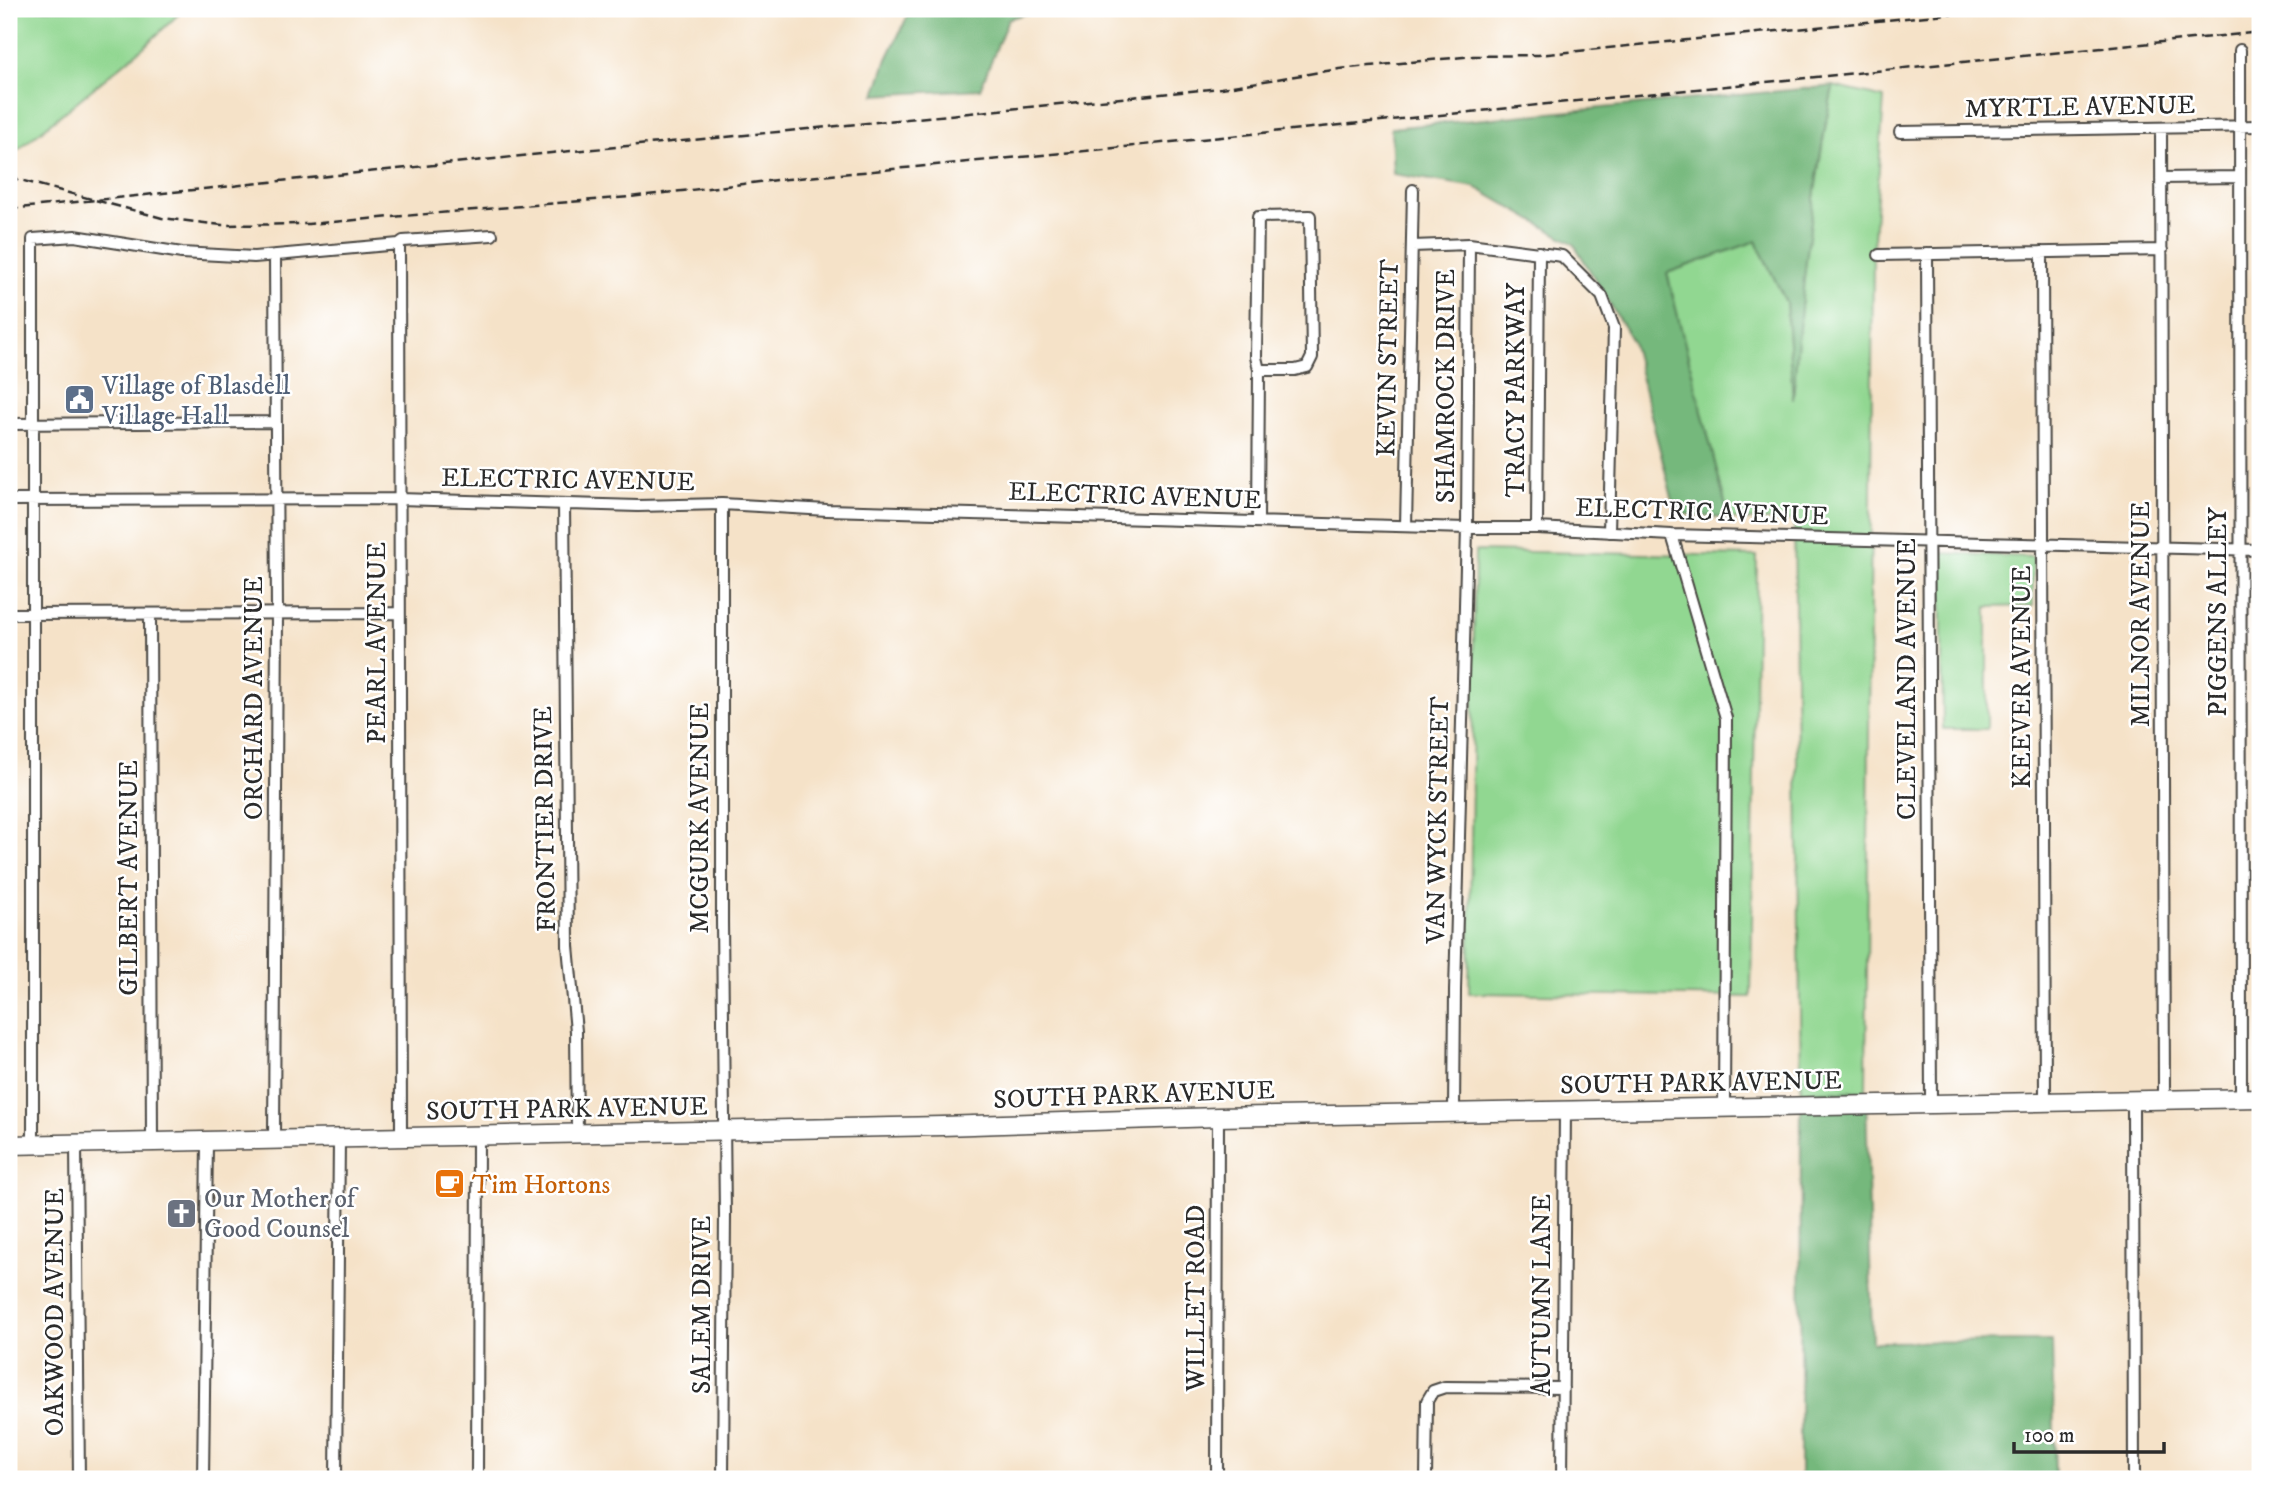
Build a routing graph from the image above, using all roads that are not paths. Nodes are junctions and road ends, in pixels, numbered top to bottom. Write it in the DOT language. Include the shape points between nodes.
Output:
graph roads {
  1 [pos="2240,50"];
  2 [pos="2239,126"];
  3 [pos="2260,126"];
  4 [pos="2161,128"];
  5 [pos="1900,132"];
  6 [pos="2239,177"];
  7 [pos="2161,178"];
  8 [pos="1413,190"];
  9 [pos="492,235"];
  10 [pos="399,244"];
  11 [pos="1469,244"];
  12 [pos="1412,246"];
  13 [pos="2162,250"];
  14 [pos="1539,252"];
  15 [pos="2042,252"];
  16 [pos="1927,254"];
  17 [pos="1879,255"];
  18 [pos="275,256"];
  19 [pos="1259,370"];
  20 [pos="276,422"];
  21 [pos="9,424"];
  22 [pos="33,424"];
  23 [pos="33,499"];
  24 [pos="276,499"];
  25 [pos="399,499"];
  26 [pos="9,500"];
  27 [pos="564,504"];
  28 [pos="722,504"];
  29 [pos="1258,522"];
  30 [pos="1406,526"];
  31 [pos="1467,528"];
  32 [pos="1537,528"];
  33 [pos="1609,532"];
  34 [pos="1672,535"];
  35 [pos="1928,540"];
  36 [pos="2043,544"];
  37 [pos="2163,547"];
  38 [pos="2240,549"];
  39 [pos="2260,550"];
  40 [pos="9,614"];
  41 [pos="33,614"];
  42 [pos="150,614"];
  43 [pos="277,614"];
  44 [pos="399,614"];
  45 [pos="2242,1098"];
  46 [pos="2260,1098"];
  47 [pos="2164,1099"];
  48 [pos="2133,1100"];
  49 [pos="2045,1102"];
  50 [pos="1931,1104"];
  51 [pos="1724,1108"];
  52 [pos="1565,1110"];
  53 [pos="1454,1112"];
  54 [pos="1218,1117"];
  55 [pos="723,1131"];
  56 [pos="577,1134"];
  57 [pos="478,1136"];
  58 [pos="401,1137"];
  59 [pos="339,1139"];
  60 [pos="274,1140"];
  61 [pos="152,1142"];
  62 [pos="207,1142"];
  63 [pos="76,1144"];
  64 [pos="9,1145"];
  65 [pos="33,1145"];
  66 [pos="1563,1388"];
  67 [pos="79,1479"];
  68 [pos="203,1479"];
  69 [pos="336,1479"];
  70 [pos="477,1479"];
  71 [pos="723,1479"];
  72 [pos="1217,1479"];
  73 [pos="1426,1479"];
  74 [pos="1562,1479"];
  75 [pos="2134,1479"];
  1 -- 2 [label="street, PIGGENS ALLEY"];
  2 -- 3 [label="street, MYRTLE AVENUE"];
  2 -- 4 [label="street, MYRTLE AVENUE"];
  2 -- 6 [label="street, PIGGENS ALLEY"];
  4 -- 5 [label="street, MYRTLE AVENUE"];
  4 -- 7 [label="street, MILNOR AVENUE"];
  6 -- 7 [label="street"];
  6 -- 38 [label="street, PIGGENS ALLEY"];
  7 -- 13 [label="street, MILNOR AVENUE"];
  8 -- 12 [label="street, KEVIN STREET"];
  9 -- 10 [label="street"];
  10 -- 18 [label="street"];
  10 -- 25 [label="street, PEARL AVENUE"];
  11 -- 12 [label="street"];
  11 -- 14 [label="street"];
  11 -- 31 [label="street, SHAMROCK DRIVE"];
  12 -- 30 [label="street, KEVIN STREET"];
  13 -- 15 [label="street"];
  13 -- 37 [label="street, MILNOR AVENUE"];
  14 -- 32 [label="street, TRACY PARKWAY"];
  14 -- 33 [label="street" via="1562,256 1602,296 1614,328"];
  15 -- 16 [label="street"];
  15 -- 36 [label="street, KEEVER AVENUE"];
  16 -- 17 [label="street"];
  16 -- 35 [label="street, CLEVELAND AVENUE"];
  18 -- 20 [label="street, ORCHARD AVENUE"];
  18 -- 22 [label="street" via="213,256 75,236 33,239"];
  19 -- 19 [label="street" via="1295,370 1307,367 1312,357 1310,216 1258,218"];
  19 -- 29 [label="street"];
  20 -- 22 [label="street"];
  20 -- 24 [label="street, ORCHARD AVENUE"];
  21 -- 22 [label="street"];
  22 -- 23 [label="street"];
  23 -- 24 [label="street, ELECTRIC AVENUE"];
  23 -- 26 [label="street, ELECTRIC AVENUE"];
  23 -- 41 [label="street"];
  24 -- 25 [label="street, ELECTRIC AVENUE"];
  24 -- 43 [label="street, ORCHARD AVENUE"];
  25 -- 27 [label="street, ELECTRIC AVENUE"];
  25 -- 44 [label="street, PEARL AVENUE"];
  27 -- 28 [label="street, ELECTRIC AVENUE"];
  27 -- 56 [label="street, FRONTIER DRIVE" via="568,946 576,1031"];
  28 -- 29 [label="street, ELECTRIC AVENUE"];
  28 -- 55 [label="street, MCGURK AVENUE"];
  29 -- 30 [label="street, ELECTRIC AVENUE"];
  30 -- 31 [label="street, ELECTRIC AVENUE"];
  31 -- 32 [label="street, ELECTRIC AVENUE"];
  31 -- 53 [label="street, VAN WYCK STREET"];
  32 -- 33 [label="street, ELECTRIC AVENUE"];
  33 -- 34 [label="street, ELECTRIC AVENUE"];
  34 -- 35 [label="street, ELECTRIC AVENUE"];
  34 -- 51 [label="street" via="1726,718"];
  35 -- 36 [label="street, ELECTRIC AVENUE"];
  35 -- 50 [label="street, CLEVELAND AVENUE"];
  36 -- 37 [label="street, ELECTRIC AVENUE"];
  36 -- 49 [label="street, KEEVER AVENUE"];
  37 -- 38 [label="street, ELECTRIC AVENUE"];
  37 -- 47 [label="street, MILNOR AVENUE"];
  38 -- 39 [label="street, ELECTRIC AVENUE"];
  38 -- 45 [label="street, PIGGENS ALLEY"];
  40 -- 41 [label="street"];
  41 -- 42 [label="street"];
  41 -- 65 [label="street"];
  42 -- 43 [label="street"];
  42 -- 61 [label="street, GILBERT AVENUE"];
  43 -- 44 [label="street"];
  43 -- 60 [label="street, ORCHARD AVENUE"];
  44 -- 58 [label="street, PEARL AVENUE"];
  45 -- 46 [label="main road, SOUTH PARK AVENUE"];
  45 -- 47 [label="main road, SOUTH PARK AVENUE"];
  47 -- 48 [label="main road, SOUTH PARK AVENUE"];
  48 -- 49 [label="main road, SOUTH PARK AVENUE"];
  48 -- 75 [label="street"];
  49 -- 50 [label="main road, SOUTH PARK AVENUE"];
  50 -- 51 [label="main road, SOUTH PARK AVENUE"];
  51 -- 52 [label="main road, SOUTH PARK AVENUE"];
  52 -- 53 [label="main road, SOUTH PARK AVENUE"];
  52 -- 66 [label="street, AUTUMN LANE"];
  53 -- 54 [label="main road, SOUTH PARK AVENUE"];
  54 -- 55 [label="main road, SOUTH PARK AVENUE"];
  54 -- 72 [label="street, WILLET ROAD"];
  55 -- 56 [label="main road, SOUTH PARK AVENUE"];
  55 -- 71 [label="street, SALEM DRIVE"];
  56 -- 57 [label="main road, SOUTH PARK AVENUE"];
  57 -- 58 [label="main road, SOUTH PARK AVENUE"];
  57 -- 70 [label="street"];
  58 -- 59 [label="main road, SOUTH PARK AVENUE"];
  59 -- 60 [label="main road, SOUTH PARK AVENUE"];
  59 -- 69 [label="street"];
  60 -- 62 [label="main road, SOUTH PARK AVENUE"];
  61 -- 62 [label="main road, SOUTH PARK AVENUE"];
  61 -- 63 [label="main road, SOUTH PARK AVENUE"];
  62 -- 68 [label="street"];
  63 -- 65 [label="main road, SOUTH PARK AVENUE"];
  63 -- 67 [label="street, OAKWOOD AVENUE"];
  64 -- 65 [label="main road, SOUTH PARK AVENUE"];
  66 -- 73 [label="street" via="1444,1387 1433,1391 1427,1401"];
  66 -- 74 [label="street, AUTUMN LANE"];
}
